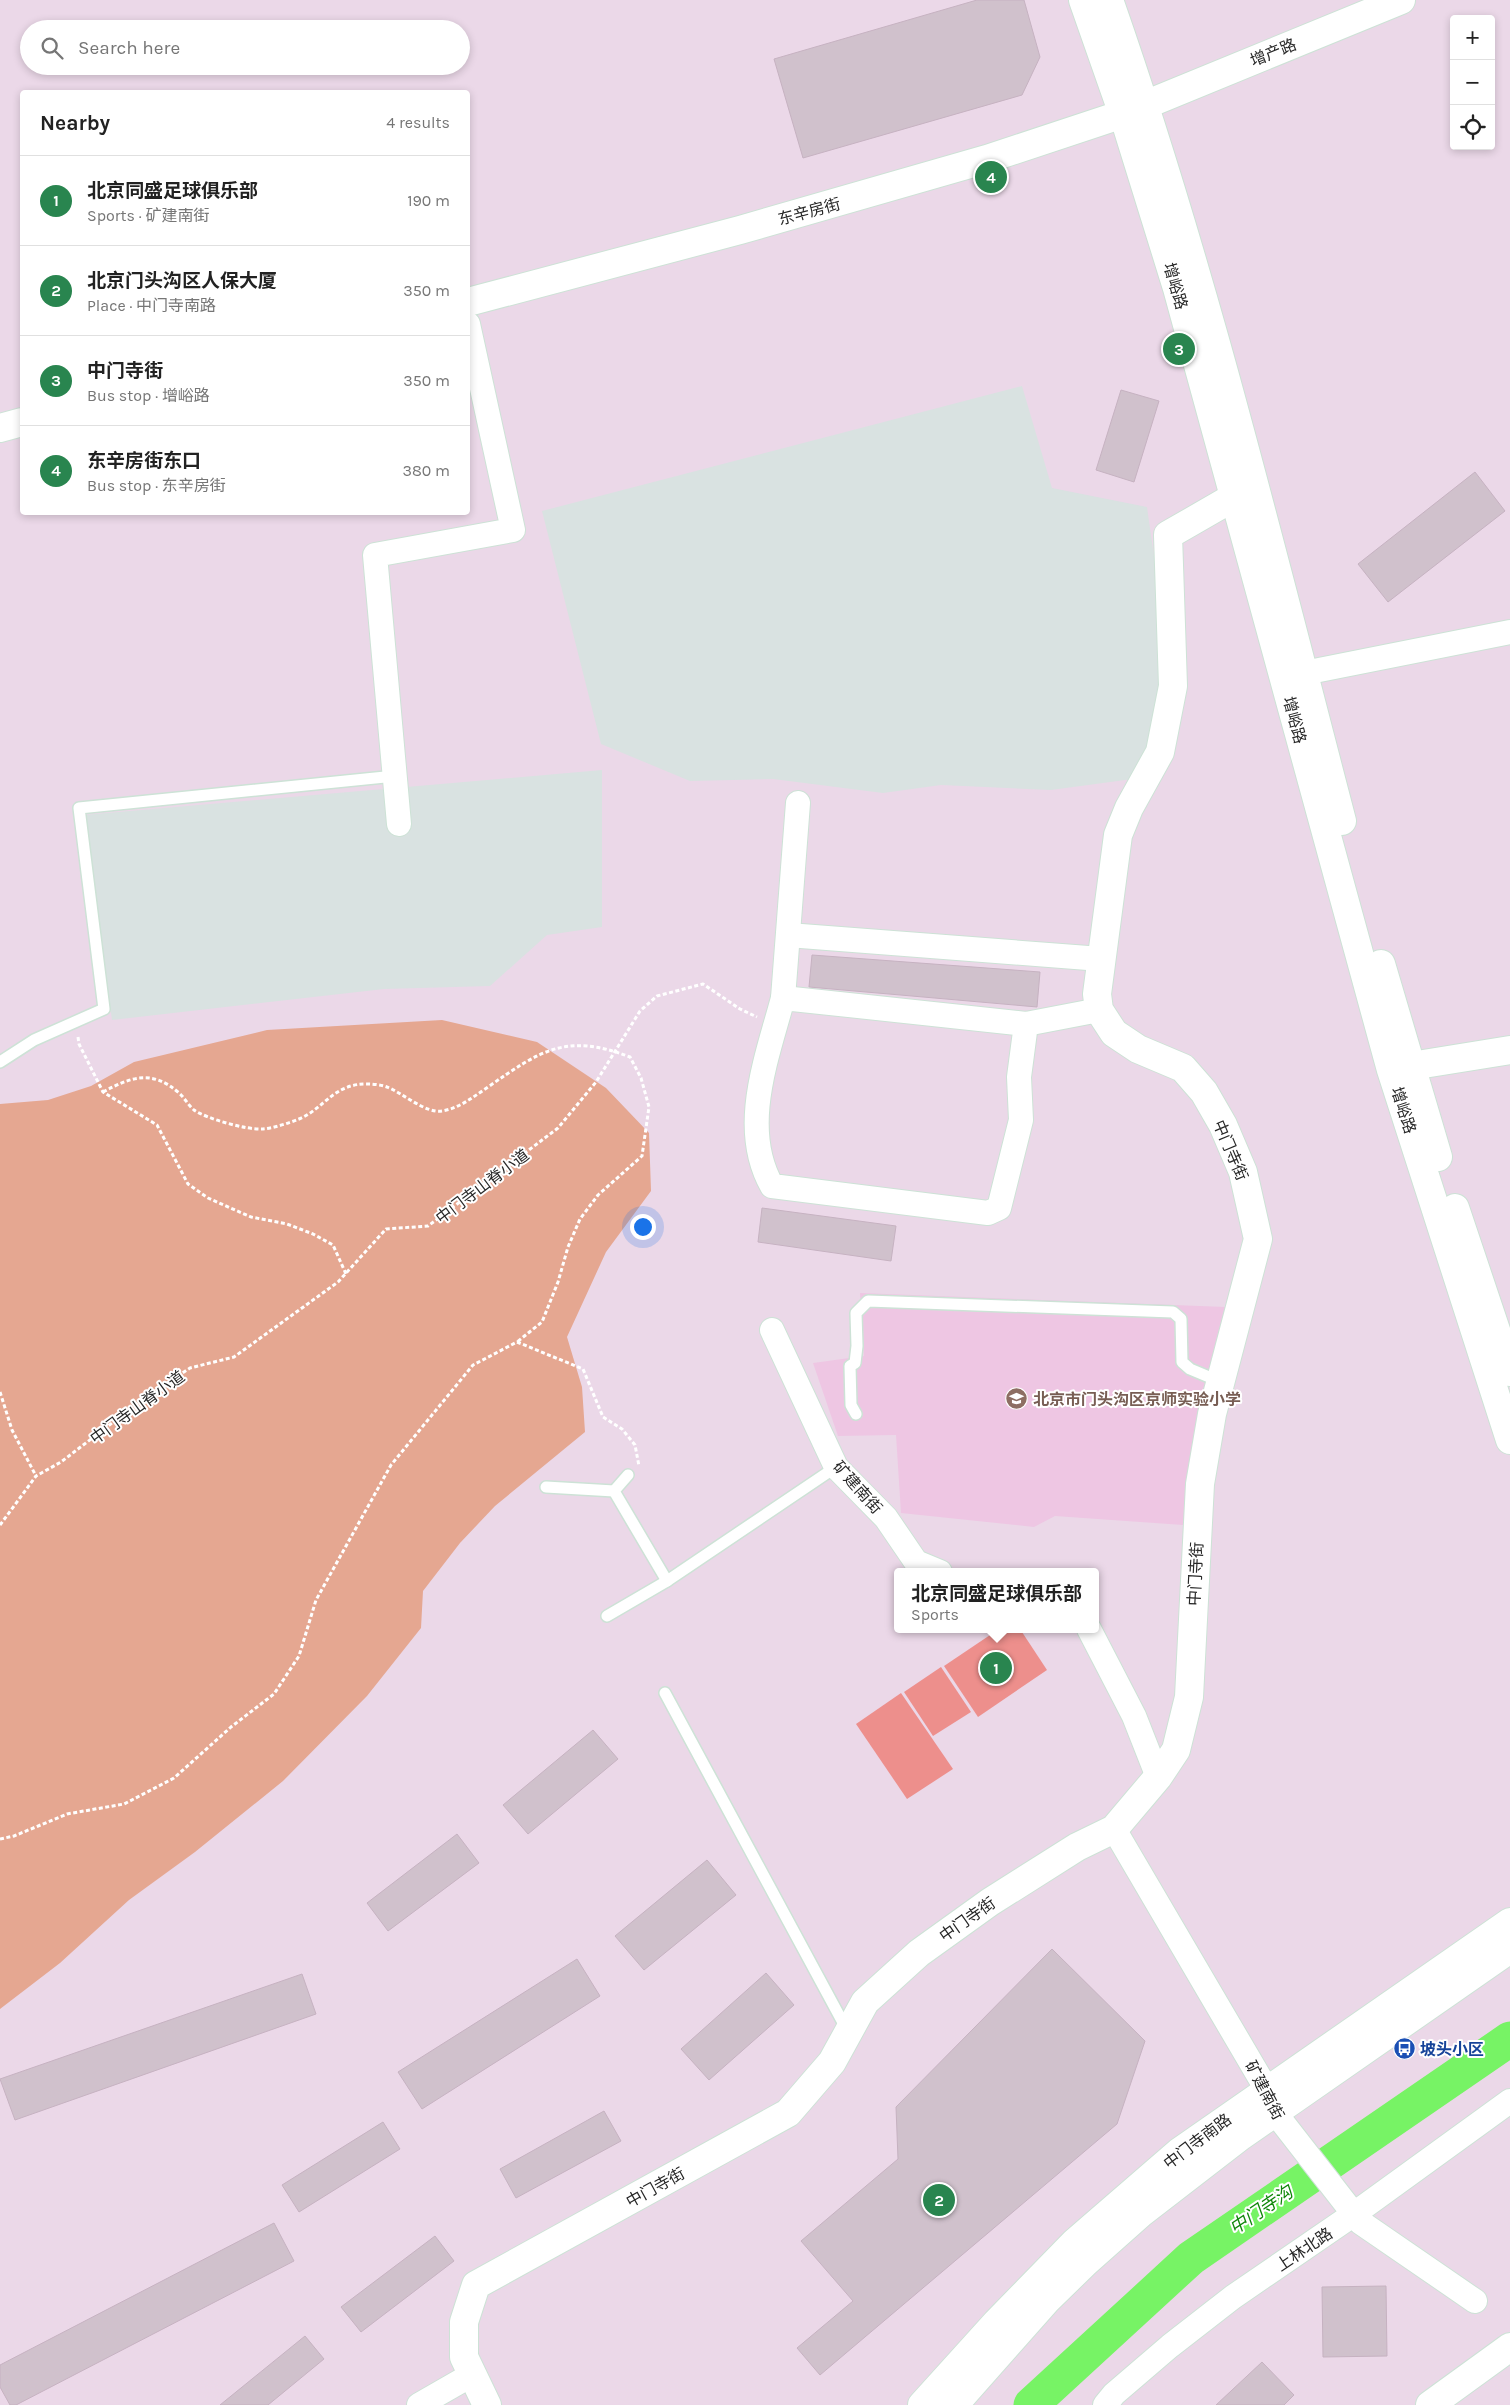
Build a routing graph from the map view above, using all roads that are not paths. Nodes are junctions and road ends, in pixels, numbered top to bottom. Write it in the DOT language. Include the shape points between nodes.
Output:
graph roads {
  1 [pos="1084,0"];
  2 [pos="1109,0"];
  3 [pos="1401,0"];
  4 [pos="1134,109"];
  5 [pos="470,301"];
  6 [pos="470,333"];
  7 [pos="20,423"];
  8 [pos="0,428"];
  9 [pos="1234,497"];
  10 [pos="1510,632"];
  11 [pos="1304,673"];
  12 [pos="396,776"];
  13 [pos="798,803"];
  14 [pos="400,824"];
  15 [pos="788,935"];
  16 [pos="1101,958"];
  17 [pos="783,998"];
  18 [pos="1099,1010"];
  19 [pos="1026,1024"];
  20 [pos="1510,1050"];
  21 [pos="0,1062"];
  22 [pos="1411,1066"];
  23 [pos="772,1330"];
  24 [pos="1510,1372"];
  25 [pos="1221,1382"];
  26 [pos="856,1414"];
  27 [pos="1510,1440"];
  28 [pos="836,1467"];
  29 [pos="628,1475"];
  30 [pos="546,1487"];
  31 [pos="614,1492"];
  32 [pos="930,1568"];
  33 [pos="667,1582"];
  34 [pos="607,1616"];
  35 [pos="1091,1633"];
  36 [pos="666,1693"];
  37 [pos="1158,1777"];
  38 [pos="1114,1829"];
  39 [pos="1510,1922"];
  40 [pos="1510,1949"];
  41 [pos="848,2032"];
  42 [pos="1510,2101"];
  43 [pos="1271,2102"];
  44 [pos="1354,2214"];
  45 [pos="1475,2302"];
  46 [pos="1510,2347"];
  47 [pos="473,2374"];
  48 [pos="420,2405"];
  49 [pos="487,2405"];
  50 [pos="922,2405"];
  51 [pos="954,2405"];
  52 [pos="1105,2405"];
  53 [pos="1430,2405"];
  1 -- 4 [label="street, 增峪路"];
  2 -- 4 [label="street, 增峪路"];
  3 -- 4 [label="street, 增产路"];
  4 -- 5 [label="street, 东辛房街" via="987,159 866,195"];
  4 -- 9 [label="street, 增峪路" via="1177,288"];
  4 -- 11 [label="street, 增峪路" via="1198,282"];
  6 -- 12 [label="street" via="513,530 375,555"];
  7 -- 8 [label="street"];
  9 -- 16 [label="street" via="1168,535 1172,686 1160,752 1118,835"];
  9 -- 27 [label="street, 增峪路" via="1391,1070"];
  10 -- 11 [label="street"];
  11 -- 22 [label="street, 增峪路" via="1369,924"];
  12 -- 14 [label="street"];
  12 -- 21 [label="lane" via="79,808 104,1009 34,1040"];
  13 -- 15 [label="street"];
  15 -- 16 [label="street"];
  15 -- 17 [label="street"];
  16 -- 18 [label="street" via="1097,994"];
  17 -- 19 [label="street"];
  17 -- 19 [label="street" via="758,1094 756,1122 763,1171 772,1186 988,1213 999,1208 1020,1120 1018,1077"];
  18 -- 19 [label="street"];
  18 -- 25 [label="street, 中门寺街" via="1114,1033 1138,1049 1183,1068 1204,1092 1243,1172 1258,1240"];
  20 -- 22 [label="street"];
  22 -- 24 [label="street, 增峪路" via="1440,1164"];
  23 -- 28 [label="street, 矿建南街"];
  25 -- 26 [label="lane" via="1190,1369 1182,1362 1180,1319 1172,1312 868,1301 856,1312 858,1346 856,1363 850,1366 851,1405"];
  25 -- 37 [label="street, 中门寺街" via="1200,1484 1188,1697 1176,1750"];
  28 -- 32 [label="street, 矿建南街" via="886,1518 916,1562"];
  28 -- 33 [label="lane"];
  29 -- 31 [label="lane"];
  30 -- 31 [label="lane"];
  31 -- 33 [label="lane"];
  33 -- 34 [label="lane"];
  35 -- 37 [label="street" via="1134,1716"];
  36 -- 41 [label="lane"];
  37 -- 38 [label="street, 中门寺街"];
  38 -- 41 [label="street, 中门寺街" via="1077,1847 990,1902 919,1953 866,2002"];
  38 -- 43 [label="street, 矿建南街"];
  39 -- 43 [label="street, 中门寺南路"];
  40 -- 43 [label="street, 中门寺南路"];
  41 -- 47 [label="street, 中门寺街" via="832,2062 788,2113 476,2285 464,2322 464,2357"];
  42 -- 44 [label="street, 上林北路"];
  43 -- 44 [label="street, 矿建南街" via="1300,2147"];
  43 -- 50 [label="street, 中门寺南路" via="1179,2152 1075,2242"];
  43 -- 51 [label="street, 中门寺南路" via="1241,2136 1140,2214 1086,2262 1047,2300"];
  44 -- 45 [label="street, 矿建南街" via="1360,2222"];
  44 -- 52 [label="street, 上林北路" via="1233,2297 1170,2346"];
  46 -- 53 [label="street"];
  47 -- 48 [label="street"];
  47 -- 49 [label="street, 中门寺街"];
}
